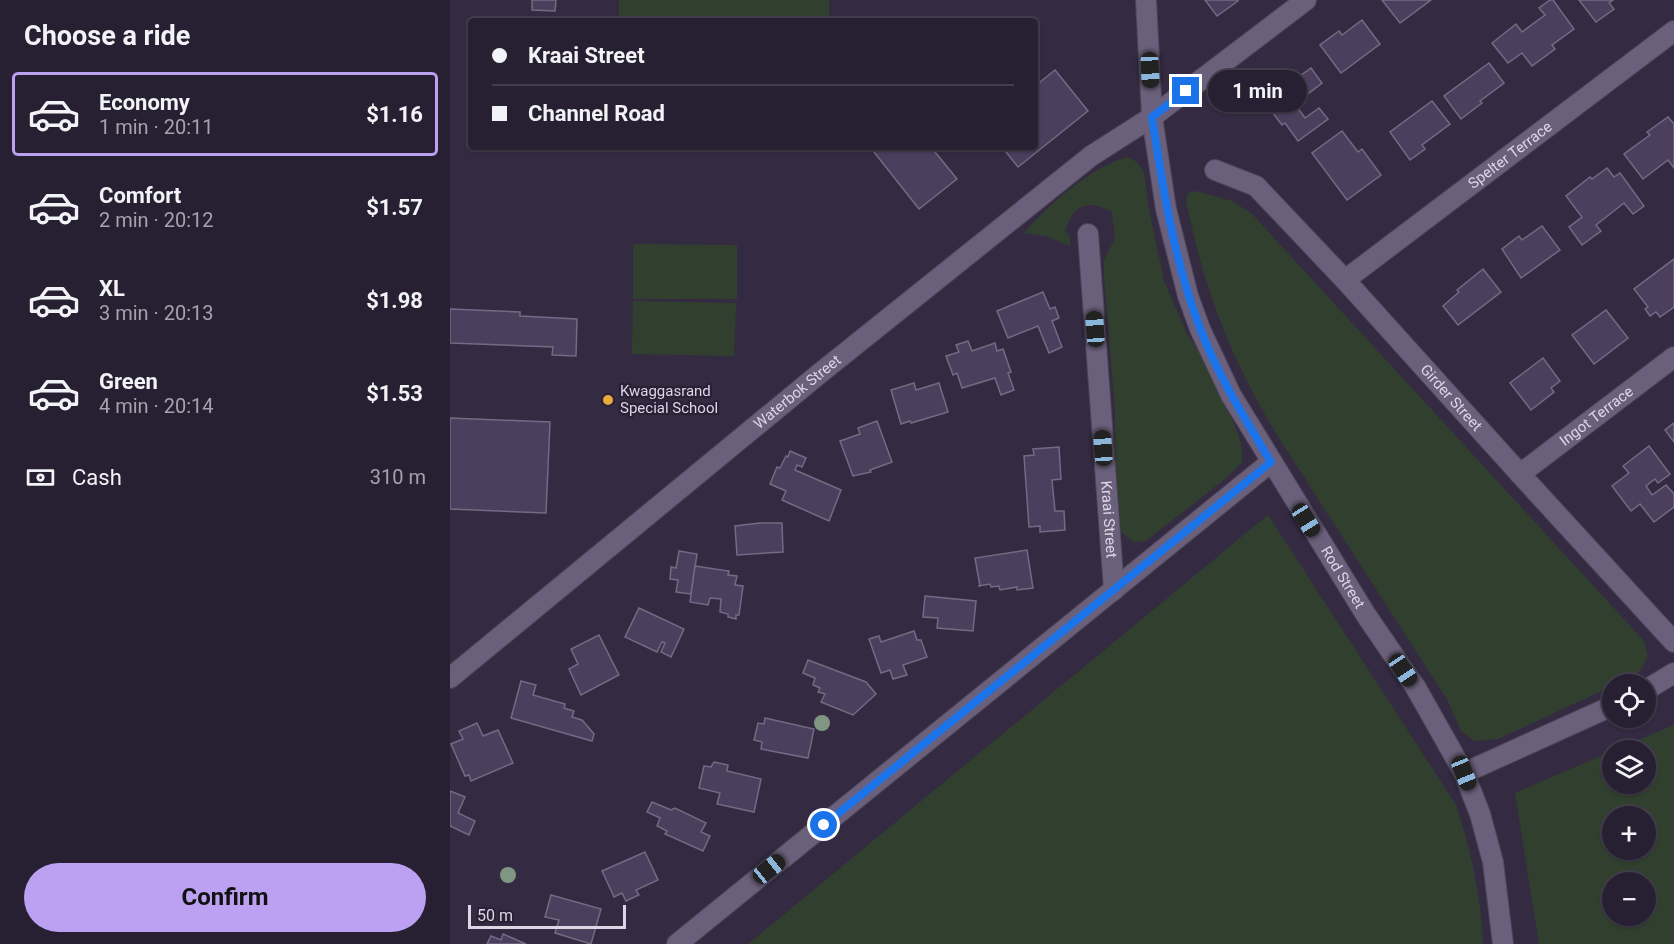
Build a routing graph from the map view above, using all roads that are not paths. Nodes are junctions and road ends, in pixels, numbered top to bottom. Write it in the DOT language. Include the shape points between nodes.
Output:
graph roads {
  1 [pos="1146,0"];
  2 [pos="1306,0"];
  3 [pos="1674,32"];
  4 [pos="1152,117"];
  5 [pos="1215,170"];
  6 [pos="1088,234"];
  7 [pos="1345,280"];
  8 [pos="1674,357"];
  9 [pos="1271,462"];
  10 [pos="1520,474"];
  11 [pos="1114,590"];
  12 [pos="1674,642"];
  13 [pos="1674,673"];
  14 [pos="450,678"];
  15 [pos="1656,684"];
  16 [pos="1602,711"];
  17 [pos="1464,773"];
  18 [pos="677,944"];
  19 [pos="1503,944"];
  1 -- 4 [label="street, Rod Street"];
  2 -- 4 [label="street, Waterbok Street"];
  3 -- 7 [label="street, Spelter Terrace"];
  4 -- 9 [label="street, Rod Street" via="1166,209 1188,296 1231,395"];
  4 -- 14 [label="street, Waterbok Street" via="1091,156 809,381"];
  5 -- 7 [label="street, Girder Street" via="1256,186"];
  6 -- 11 [label="street, Kraai Street"];
  7 -- 10 [label="street, Girder Street"];
  8 -- 10 [label="street, Ingot Terrace"];
  9 -- 11 [label="street, Kraai Street"];
  9 -- 17 [label="street, Rod Street" via="1416,688"];
  10 -- 12 [label="street, Girder Street"];
  11 -- 18 [label="street, Kraai Street"];
  13 -- 15 [label="street"];
  16 -- 17 [label="street"];
  17 -- 19 [label="street, Rod Street" via="1493,862"];
}
